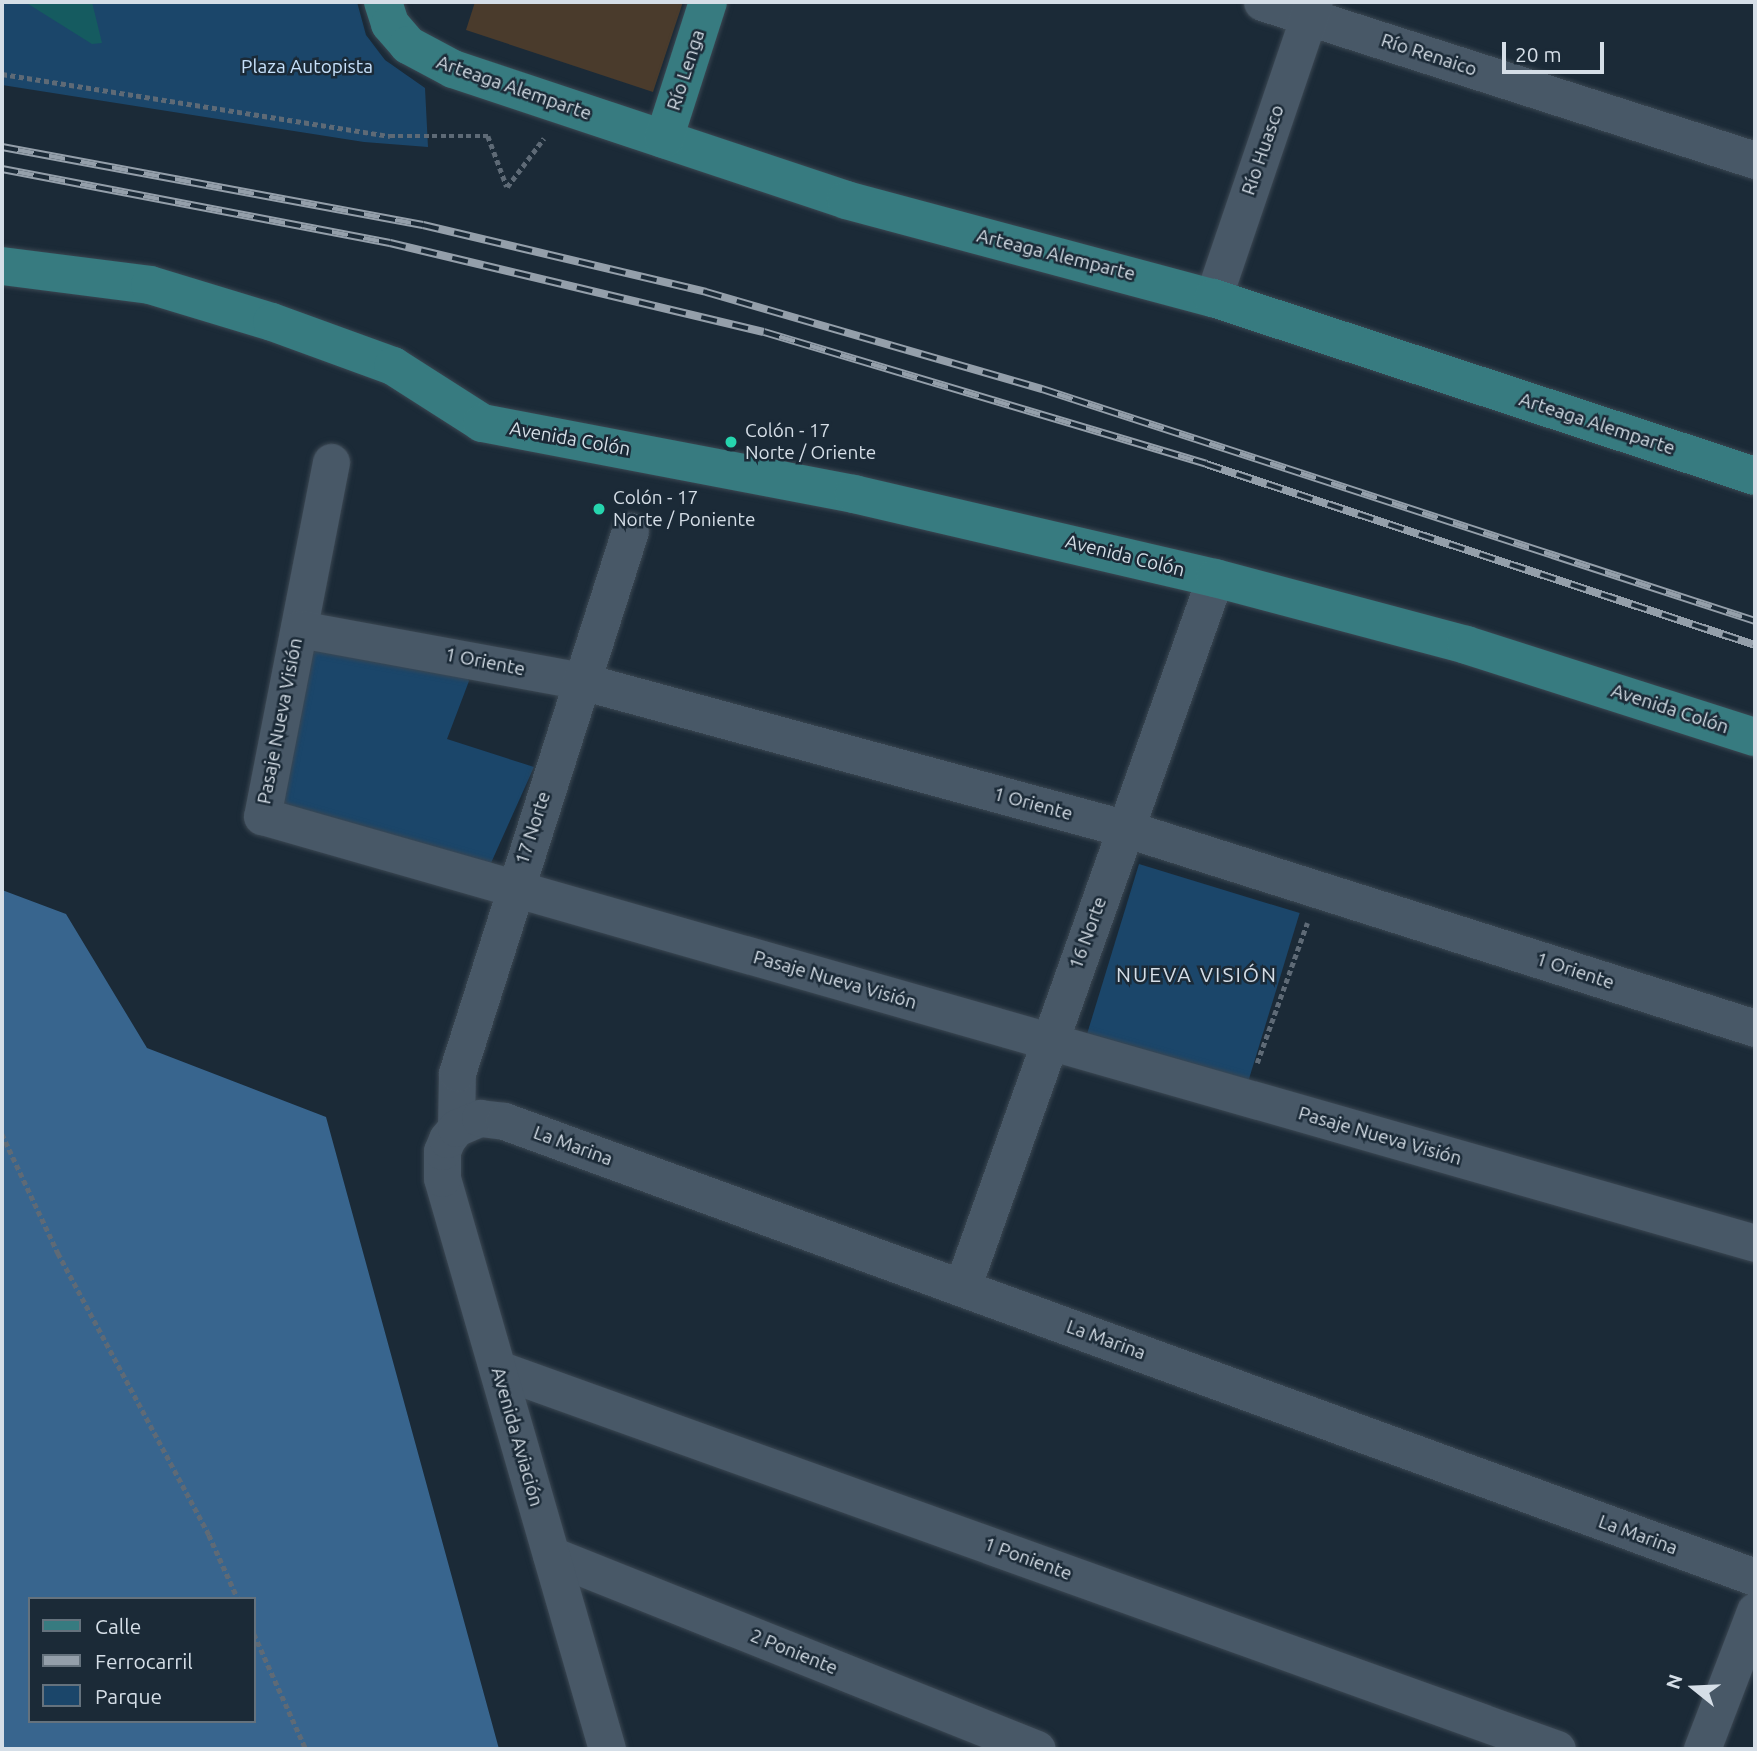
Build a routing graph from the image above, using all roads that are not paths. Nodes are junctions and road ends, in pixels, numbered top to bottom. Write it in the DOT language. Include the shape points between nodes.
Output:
graph roads {
  1 [pos="383,2"];
  2 [pos="708,2"];
  3 [pos="1262,2"];
  4 [pos="1311,9"];
  5 [pos="664,138"];
  6 [pos="1755,160"];
  7 [pos="2,266"];
  8 [pos="1213,298"];
  9 [pos="331,462"];
  10 [pos="1755,476"];
  11 [pos="631,531"];
  12 [pos="1215,579"];
  13 [pos="299,629"];
  14 [pos="581,681"];
  15 [pos="1755,737"];
  16 [pos="1127,829"];
  17 [pos="514,888"];
  18 [pos="1755,1028"];
  19 [pos="1049,1041"];
  20 [pos="456,1128"];
  21 [pos="1755,1243"];
  22 [pos="962,1288"];
  23 [pos="498,1369"];
  24 [pos="551,1555"];
  25 [pos="1755,1577"];
  26 [pos="1755,1611"];
  27 [pos="607,1749"];
  28 [pos="1037,1749"];
  29 [pos="1557,1749"];
  30 [pos="1702,1749"];
  1 -- 5 [label="main road, Arteaga Alemparte" via="397,35 419,54"];
  2 -- 5 [label="main road, Río Lenga"];
  3 -- 4 [label="street, Río Renaico"];
  4 -- 6 [label="street, Río Renaico"];
  4 -- 8 [label="street, Río Huasco"];
  5 -- 8 [label="main road, Arteaga Alemparte" via="846,200"];
  7 -- 12 [label="main road, Avenida Colón" via="150,285 272,322 393,366 482,423 854,494"];
  8 -- 10 [label="main road, Arteaga Alemparte"];
  9 -- 13 [label="street, Pasaje Nueva Visión"];
  11 -- 14 [label="street, 17 Norte"];
  12 -- 15 [label="main road, Avenida Colón" via="1466,645"];
  12 -- 16 [label="street, 16 Norte"];
  13 -- 14 [label="street, 1 Oriente"];
  13 -- 17 [label="street, Pasaje Nueva Visión" via="262,816"];
  14 -- 16 [label="street, 1 Oriente"];
  14 -- 17 [label="street, 17 Norte"];
  16 -- 18 [label="street, 1 Oriente"];
  16 -- 19 [label="street, 16 Norte"];
  17 -- 19 [label="street, Pasaje Nueva Visión"];
  17 -- 20 [label="street, 17 Norte" via="457,1073"];
  19 -- 21 [label="street, Pasaje Nueva Visión"];
  19 -- 22 [label="street, 16 Norte"];
  20 -- 22 [label="street, La Marina" via="480,1118 504,1121"];
  20 -- 23 [label="street, Avenida Aviación" via="442,1151 440,1165"];
  22 -- 25 [label="street, La Marina"];
  23 -- 24 [label="street, Avenida Aviación"];
  23 -- 29 [label="street, 1 Poniente"];
  24 -- 27 [label="street, Avenida Aviación"];
  24 -- 28 [label="street, 2 Poniente"];
  26 -- 30 [label="street"];
}
